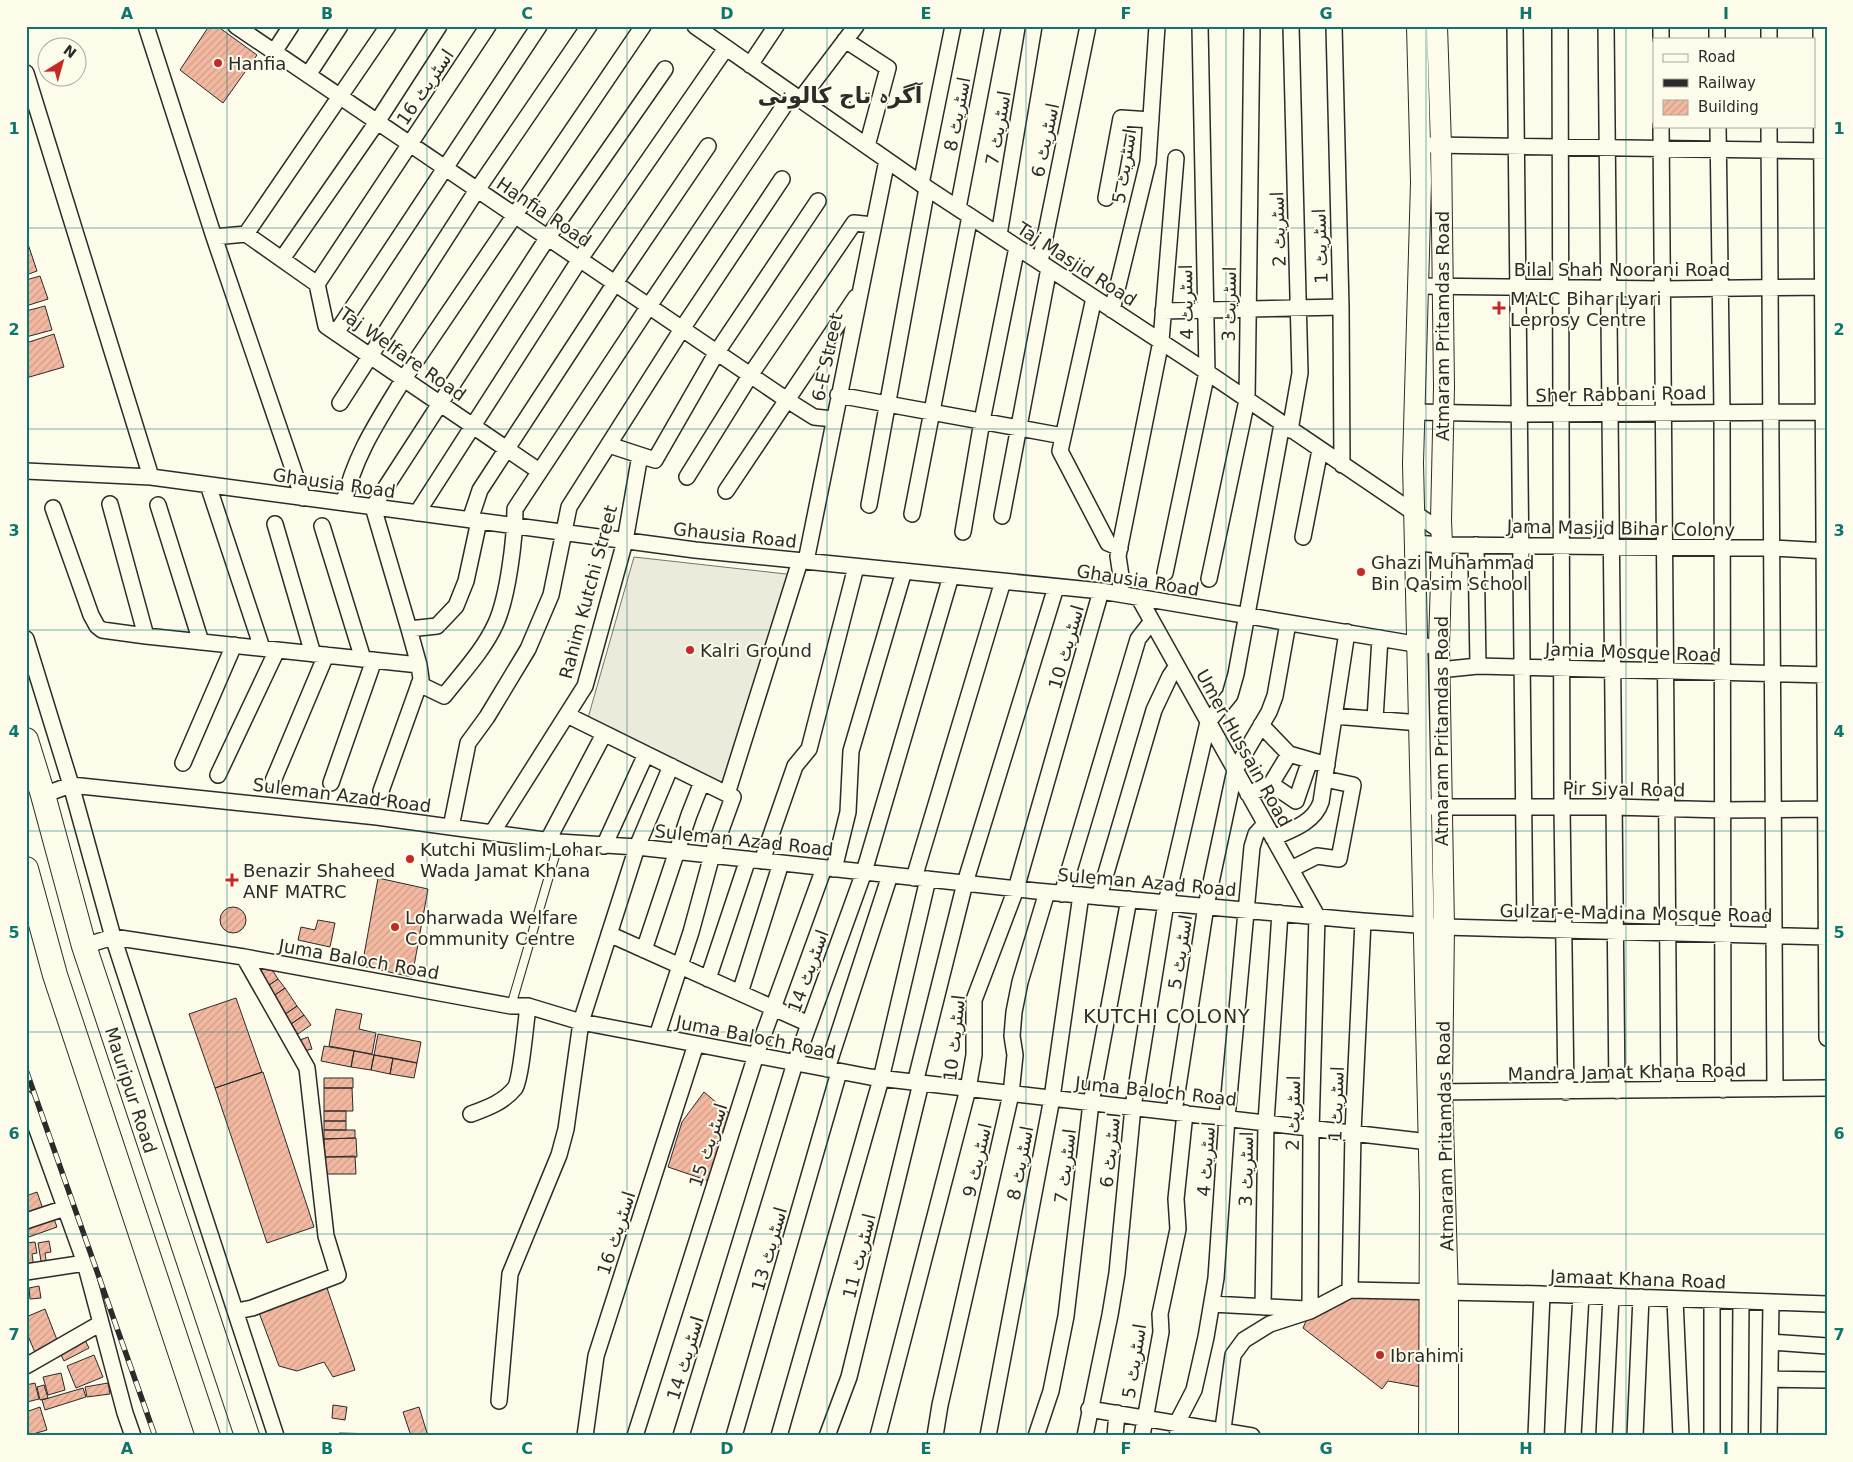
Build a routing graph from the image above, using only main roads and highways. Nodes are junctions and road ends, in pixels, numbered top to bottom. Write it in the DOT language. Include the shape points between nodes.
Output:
graph roads {
  1 [pos="1417,26"];
  2 [pos="1437,26"];
  3 [pos="26,740"];
  4 [pos="1431,807"];
  5 [pos="26,869"];
  6 [pos="1435,1092"];
  7 [pos="1439,1291"];
  8 [pos="208,1436"];
  9 [pos="246,1436"];
  10 [pos="1429,1436"];
  11 [pos="1448,1436"];
  1 -- 4 [label="main road, Atmaram Pritamdas Road" via="1421,182 1414,514 1420,723"];
  2 -- 4 [label="main road, Atmaram Pritamdas Road" via="1442,145 1444,413 1439,670"];
  3 -- 9 [label="highway, Mauripur Road" via="84,946"];
  4 -- 6 [label="main road, Atmaram Pritamdas Road" via="1424,926"];
  4 -- 6 [label="main road, Atmaram Pritamdas Road" via="1444,927"];
  5 -- 8 [label="highway, Mauripur Road" via="55,974"];
  6 -- 7 [label="main road, Atmaram Pritamdas Road"];
  6 -- 7 [label="main road, Atmaram Pritamdas Road" via="1429,1142"];
  7 -- 10 [label="main road, Atmaram Pritamdas Road"];
  7 -- 11 [label="main road, Atmaram Pritamdas Road"];
}
